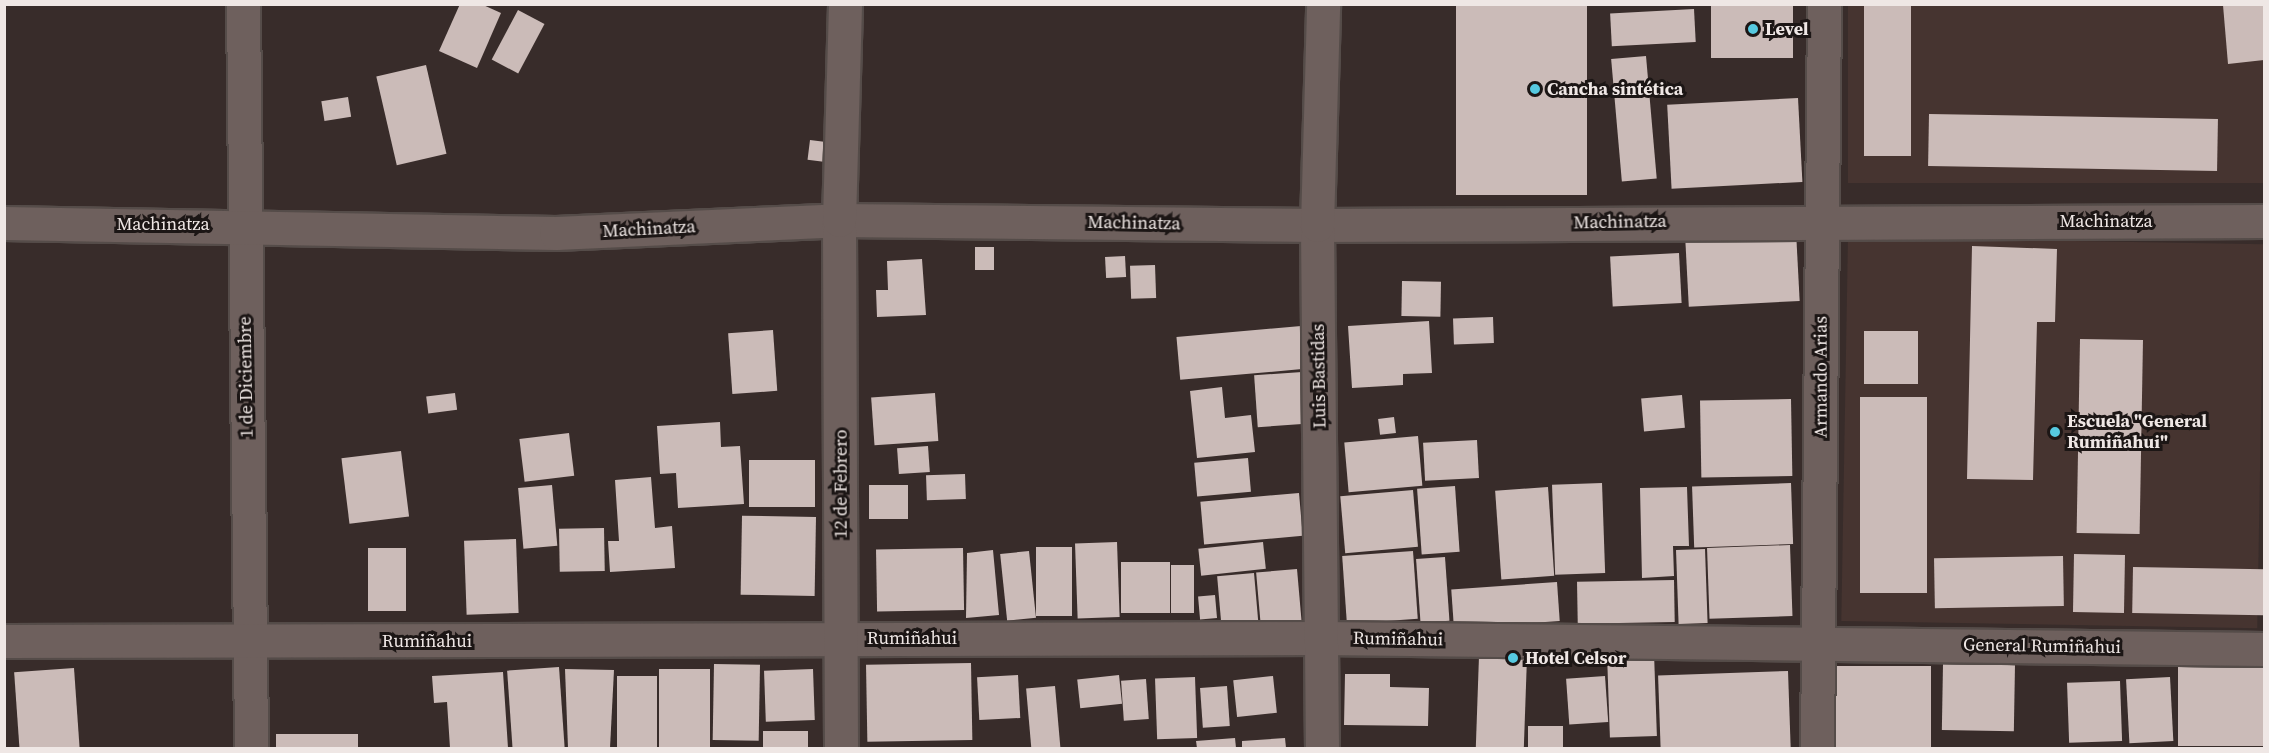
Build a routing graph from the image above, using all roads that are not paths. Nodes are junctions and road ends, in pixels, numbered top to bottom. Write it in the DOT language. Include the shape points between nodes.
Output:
graph roads {
  1 [pos="243,4"];
  2 [pos="845,4"];
  3 [pos="1323,4"];
  4 [pos="1824,4"];
  5 [pos="1822,219"];
  6 [pos="839,220"];
  7 [pos="2265,221"];
  8 [pos="4,223"];
  9 [pos="243,224"];
  10 [pos="1317,225"];
  11 [pos="842,638"];
  12 [pos="1322,638"];
  13 [pos="4,641"];
  14 [pos="249,643"];
  15 [pos="1821,643"];
  16 [pos="2265,650"];
  17 [pos="251,748"];
  18 [pos="841,748"];
  19 [pos="1322,748"];
  20 [pos="1817,748"];
  1 -- 9 [label="street, 1 de Diciembre"];
  2 -- 6 [label="street, 12 de Febrero"];
  3 -- 10 [label="street, Luis Bastidas"];
  4 -- 5 [label="street, Armando Arias"];
  5 -- 7 [label="street, Machinatza"];
  5 -- 10 [label="street, Machinatza"];
  5 -- 15 [label="street, Armando Arias"];
  6 -- 9 [label="street, Machinatza" via="556,233"];
  6 -- 10 [label="street, Machinatza"];
  6 -- 11 [label="street, 12 de Febrero"];
  8 -- 9 [label="street, Machinatza"];
  9 -- 14 [label="street, 1 de Diciembre"];
  10 -- 12 [label="street, Luis Bastidas"];
  11 -- 12 [label="street, Rumiñahui"];
  11 -- 14 [label="street, Rumiñahui"];
  11 -- 18 [label="street, 12 de Febrero"];
  12 -- 15 [label="street, Rumiñahui"];
  12 -- 19 [label="street, Luis Bastidas"];
  13 -- 14 [label="street, Rumiñahui"];
  14 -- 17 [label="street, 1 de Diciembre"];
  15 -- 16 [label="street, General Rumiñahui"];
  15 -- 20 [label="street, Armando Arias"];
}
